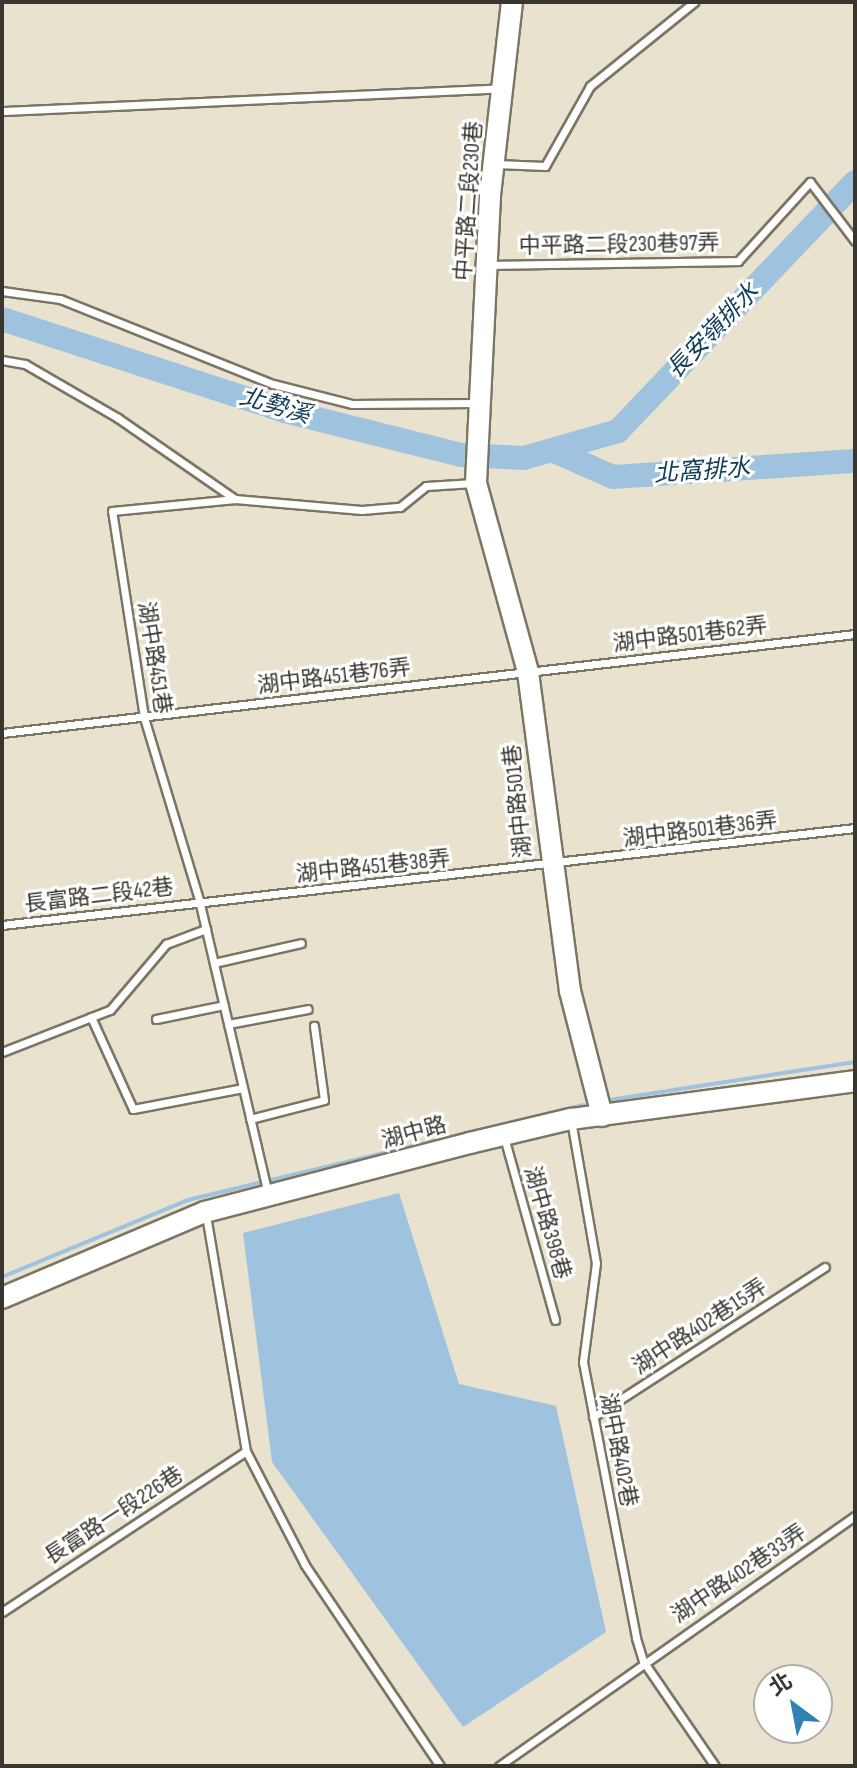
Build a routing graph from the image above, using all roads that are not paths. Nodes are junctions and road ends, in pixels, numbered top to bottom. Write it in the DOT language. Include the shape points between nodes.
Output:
graph roads {
  1 [pos="512,2"];
  2 [pos="694,2"];
  3 [pos="502,88"];
  4 [pos="2,111"];
  5 [pos="494,164"];
  6 [pos="853,236"];
  7 [pos="490,265"];
  8 [pos="2,291"];
  9 [pos="2,360"];
  10 [pos="476,403"];
  11 [pos="476,483"];
  12 [pos="235,499"];
  13 [pos="855,634"];
  14 [pos="528,672"];
  15 [pos="144,717"];
  16 [pos="2,733"];
  17 [pos="855,828"];
  18 [pos="550,868"];
  19 [pos="200,903"];
  20 [pos="2,925"];
  21 [pos="206,929"];
  22 [pos="301,943"];
  23 [pos="214,963"];
  24 [pos="224,1005"];
  25 [pos="308,1009"];
  26 [pos="91,1017"];
  27 [pos="156,1019"];
  28 [pos="228,1024"];
  29 [pos="314,1026"];
  30 [pos="2,1052"];
  31 [pos="855,1081"];
  32 [pos="243,1088"];
  33 [pos="602,1116"];
  34 [pos="250,1119"];
  35 [pos="571,1119"];
  36 [pos="503,1135"];
  37 [pos="268,1196"];
  38 [pos="205,1212"];
  39 [pos="825,1267"];
  40 [pos="2,1298"];
  41 [pos="555,1320"];
  42 [pos="593,1417"];
  43 [pos="246,1451"];
  44 [pos="855,1516"];
  45 [pos="2,1612"];
  46 [pos="643,1661"];
  47 [pos="440,1766"];
  48 [pos="499,1766"];
  49 [pos="715,1766"];
  1 -- 3 [label="street, 中平路二段230巷"];
  2 -- 5 [label="lane" via="590,86 545,166"];
  3 -- 4 [label="lane"];
  3 -- 5 [label="street, 中平路二段230巷"];
  5 -- 7 [label="street, 中平路二段230巷"];
  6 -- 7 [label="lane, 中平路二段230巷97弄" via="810,182 738,261"];
  7 -- 10 [label="street, 中平路二段230巷"];
  8 -- 10 [label="lane" via="60,299 273,384 352,404"];
  9 -- 12 [label="lane" via="25,364 118,418"];
  10 -- 11 [label="street, 中平路二段230巷"];
  11 -- 12 [label="lane, 湖中路451巷" via="426,486 400,507 362,510"];
  11 -- 14 [label="street, 湖中路501巷"];
  12 -- 15 [label="lane, 湖中路451巷" via="112,511"];
  13 -- 14 [label="lane, 湖中路501巷62弄"];
  14 -- 15 [label="lane, 湖中路451巷76弄"];
  14 -- 18 [label="street, 湖中路501巷"];
  15 -- 16 [label="lane, 湖中路451巷76弄"];
  15 -- 19 [label="lane, 湖中路451巷"];
  17 -- 18 [label="lane, 湖中路501巷36弄"];
  18 -- 19 [label="lane, 湖中路451巷38弄"];
  18 -- 33 [label="street, 湖中路501巷" via="570,991"];
  19 -- 20 [label="lane, 長富路二段42巷"];
  19 -- 21 [label="lane, 湖中路451巷"];
  21 -- 23 [label="lane, 湖中路451巷"];
  21 -- 26 [label="lane" via="166,944 110,1010"];
  22 -- 23 [label="lane"];
  23 -- 24 [label="lane, 湖中路451巷"];
  24 -- 27 [label="lane"];
  24 -- 28 [label="lane, 湖中路451巷"];
  25 -- 28 [label="lane"];
  26 -- 30 [label="lane"];
  26 -- 32 [label="lane" via="133,1109"];
  28 -- 32 [label="lane, 湖中路451巷"];
  29 -- 34 [label="lane" via="324,1100"];
  31 -- 33 [label="street, 湖中路"];
  32 -- 34 [label="lane, 湖中路451巷"];
  33 -- 35 [label="street, 湖中路"];
  34 -- 37 [label="lane, 湖中路451巷"];
  35 -- 36 [label="street, 湖中路"];
  35 -- 42 [label="lane, 湖中路402巷" via="594,1232 583,1362"];
  36 -- 37 [label="street, 湖中路"];
  36 -- 41 [label="lane, 湖中路398巷"];
  37 -- 38 [label="street, 湖中路"];
  38 -- 40 [label="street, 湖中路"];
  38 -- 43 [label="lane"];
  39 -- 42 [label="lane, 湖中路402巷15弄"];
  42 -- 46 [label="lane, 湖中路402巷"];
  43 -- 45 [label="lane, 長富路一段226巷"];
  43 -- 47 [label="lane" via="305,1565"];
  44 -- 46 [label="lane, 湖中路402巷33弄"];
  46 -- 48 [label="lane, 湖中路402巷33弄"];
  46 -- 49 [label="lane, 湖中路402巷"];
}
